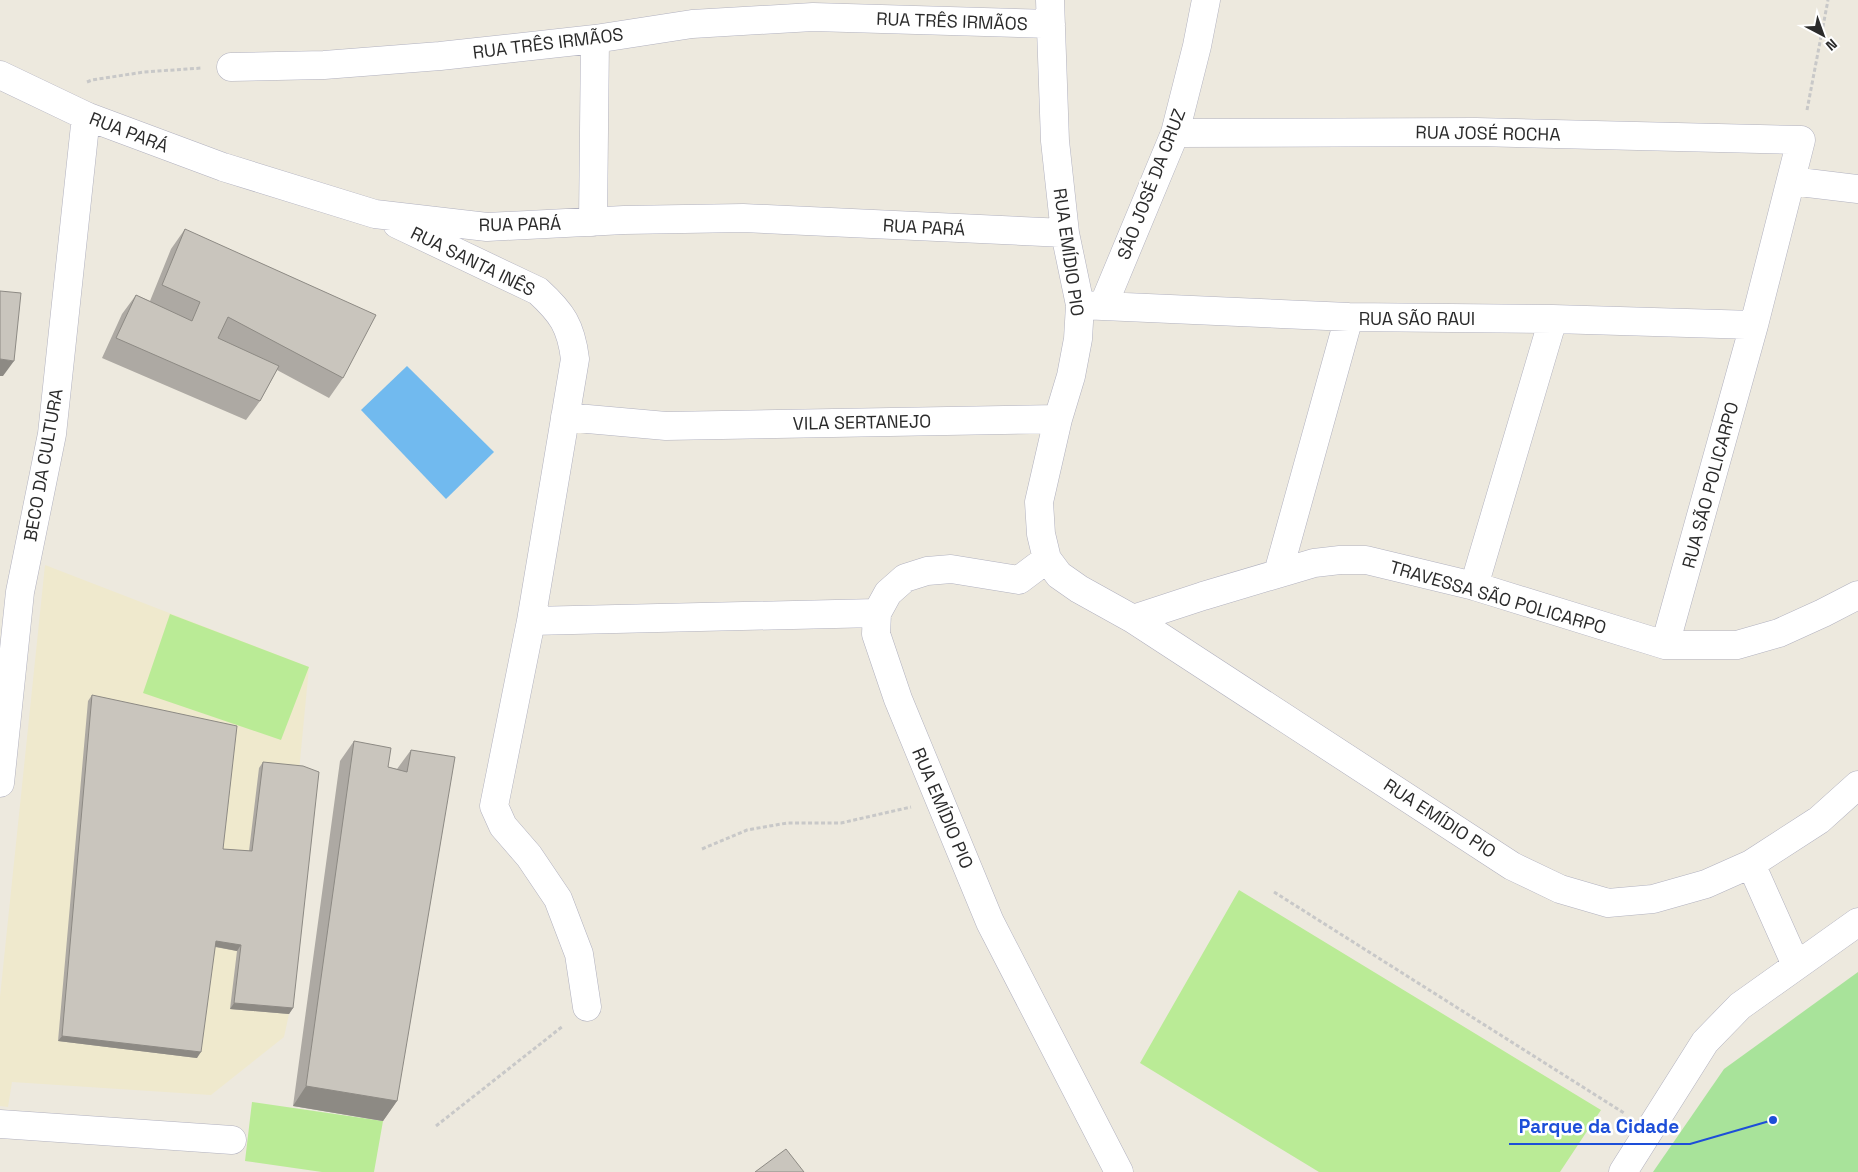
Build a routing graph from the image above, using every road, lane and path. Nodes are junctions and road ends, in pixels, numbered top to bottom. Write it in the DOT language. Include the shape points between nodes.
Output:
graph roads {
  1 [pos="1206,0"];
  2 [pos="1828,0"];
  3 [pos="1050,12"];
  4 [pos="595,39"];
  5 [pos="231,67"];
  6 [pos="0,75"];
  7 [pos="50,99"];
  8 [pos="86,116"];
  9 [pos="1175,132"];
  10 [pos="1801,140"];
  11 [pos="1791,180"];
  12 [pos="1858,188"];
  13 [pos="375,214"];
  14 [pos="593,222"];
  15 [pos="1065,233"];
  16 [pos="1091,306"];
  17 [pos="1350,317"];
  18 [pos="1553,319"];
  19 [pos="1754,325"];
  20 [pos="565,417"];
  21 [pos="1058,419"];
  22 [pos="1047,559"];
  23 [pos="1278,573"];
  24 [pos="1474,586"];
  25 [pos="1858,595"];
  26 [pos="876,613"];
  27 [pos="1134,618"];
  28 [pos="531,621"];
  29 [pos="1665,645"];
  30 [pos="0,783"];
  31 [pos="1858,785"];
  32 [pos="940,800"];
  33 [pos="702,849"];
  34 [pos="1751,864"];
  35 [pos="1274,892"];
  36 [pos="1858,922"];
  37 [pos="1796,965"];
  38 [pos="587,1007"];
  39 [pos="0,1124"];
  40 [pos="436,1126"];
  41 [pos="1650,1129"];
  42 [pos="232,1140"];
  43 [pos="1119,1172"];
  44 [pos="1623,1172"];
  1 -- 9 [label="street, SÃO JOSÉ DA CRUZ"];
  2 -- 10 [label="path"];
  3 -- 4 [label="street, RUA TRÊS IRMÃOS" via="813,17 692,24"];
  3 -- 15 [label="street, RUA EMÍDIO PIO" via="1055,141"];
  4 -- 5 [label="street, RUA TRÊS IRMÃOS" via="430,57 324,65"];
  4 -- 14 [label="street"];
  5 -- 7 [label="path" via="144,72 92,80"];
  6 -- 7 [label="street, RUA PARÁ"];
  7 -- 8 [label="street, RUA PARÁ"];
  8 -- 13 [label="street, RUA PARÁ" via="223,167"];
  8 -- 30 [label="street, BECO DA CULTURA" via="52,434 20,592"];
  9 -- 10 [label="street, RUA JOSÉ ROCHA" via="1476,132"];
  9 -- 16 [label="street, SÃO JOSÉ DA CRUZ"];
  10 -- 11 [label="street, RUA SÃO POLICARPO"];
  11 -- 12 [label="street"];
  11 -- 19 [label="street, RUA SÃO POLICARPO"];
  13 -- 14 [label="street, RUA PARÁ" via="487,227"];
  13 -- 20 [label="street, RUA SANTA INÊS" via="538,291 557,308 573,339 575,359"];
  14 -- 15 [label="street, RUA PARÁ" via="743,218"];
  15 -- 16 [label="street, RUA EMÍDIO PIO"];
  16 -- 17 [label="street, RUA SÃO RAUI"];
  16 -- 21 [label="street, RUA EMÍDIO PIO" via="1078,339"];
  17 -- 18 [label="street, RUA SÃO RAUI"];
  17 -- 23 [label="street"];
  18 -- 19 [label="street, RUA SÃO RAUI"];
  18 -- 24 [label="street"];
  19 -- 29 [label="street, RUA SÃO POLICARPO"];
  20 -- 21 [label="street, VILA SERTANEJO" via="666,426"];
  20 -- 28 [label="street, RUA SANTA INÊS"];
  21 -- 22 [label="street, RUA EMÍDIO PIO" via="1039,502"];
  22 -- 26 [label="street" via="1019,580 951,569 920,573 905,578 888,593"];
  22 -- 27 [label="street, RUA EMÍDIO PIO" via="1059,574 1079,589"];
  23 -- 24 [label="street, TRAVESSA SÃO POLICARPO" via="1314,562 1366,560"];
  23 -- 27 [label="street, TRAVESSA SÃO POLICARPO"];
  24 -- 29 [label="street, TRAVESSA SÃO POLICARPO"];
  25 -- 29 [label="street, TRAVESSA SÃO POLICARPO" via="1779,633 1737,645"];
  26 -- 28 [label="street"];
  26 -- 32 [label="street, RUA EMÍDIO PIO" via="876,634 898,699"];
  27 -- 34 [label="street, RUA EMÍDIO PIO" via="1512,866 1560,889 1608,903 1654,899 1706,884"];
  28 -- 38 [label="street, RUA SANTA INÊS" via="494,806 503,826 529,856 558,900 579,954"];
  31 -- 34 [label="street, RUA EMÍDIO PIO" via="1819,820"];
  32 -- 33 [label="path" via="841,823 787,823 747,830"];
  32 -- 43 [label="street, RUA EMÍDIO PIO" via="990,922"];
  34 -- 37 [label="street"];
  35 -- 41 [label="path"];
  36 -- 37 [label="street"];
  37 -- 41 [label="street" via="1740,1006 1705,1042"];
  38 -- 40 [label="path"];
  39 -- 42 [label="street"];
  41 -- 44 [label="street"];
}
